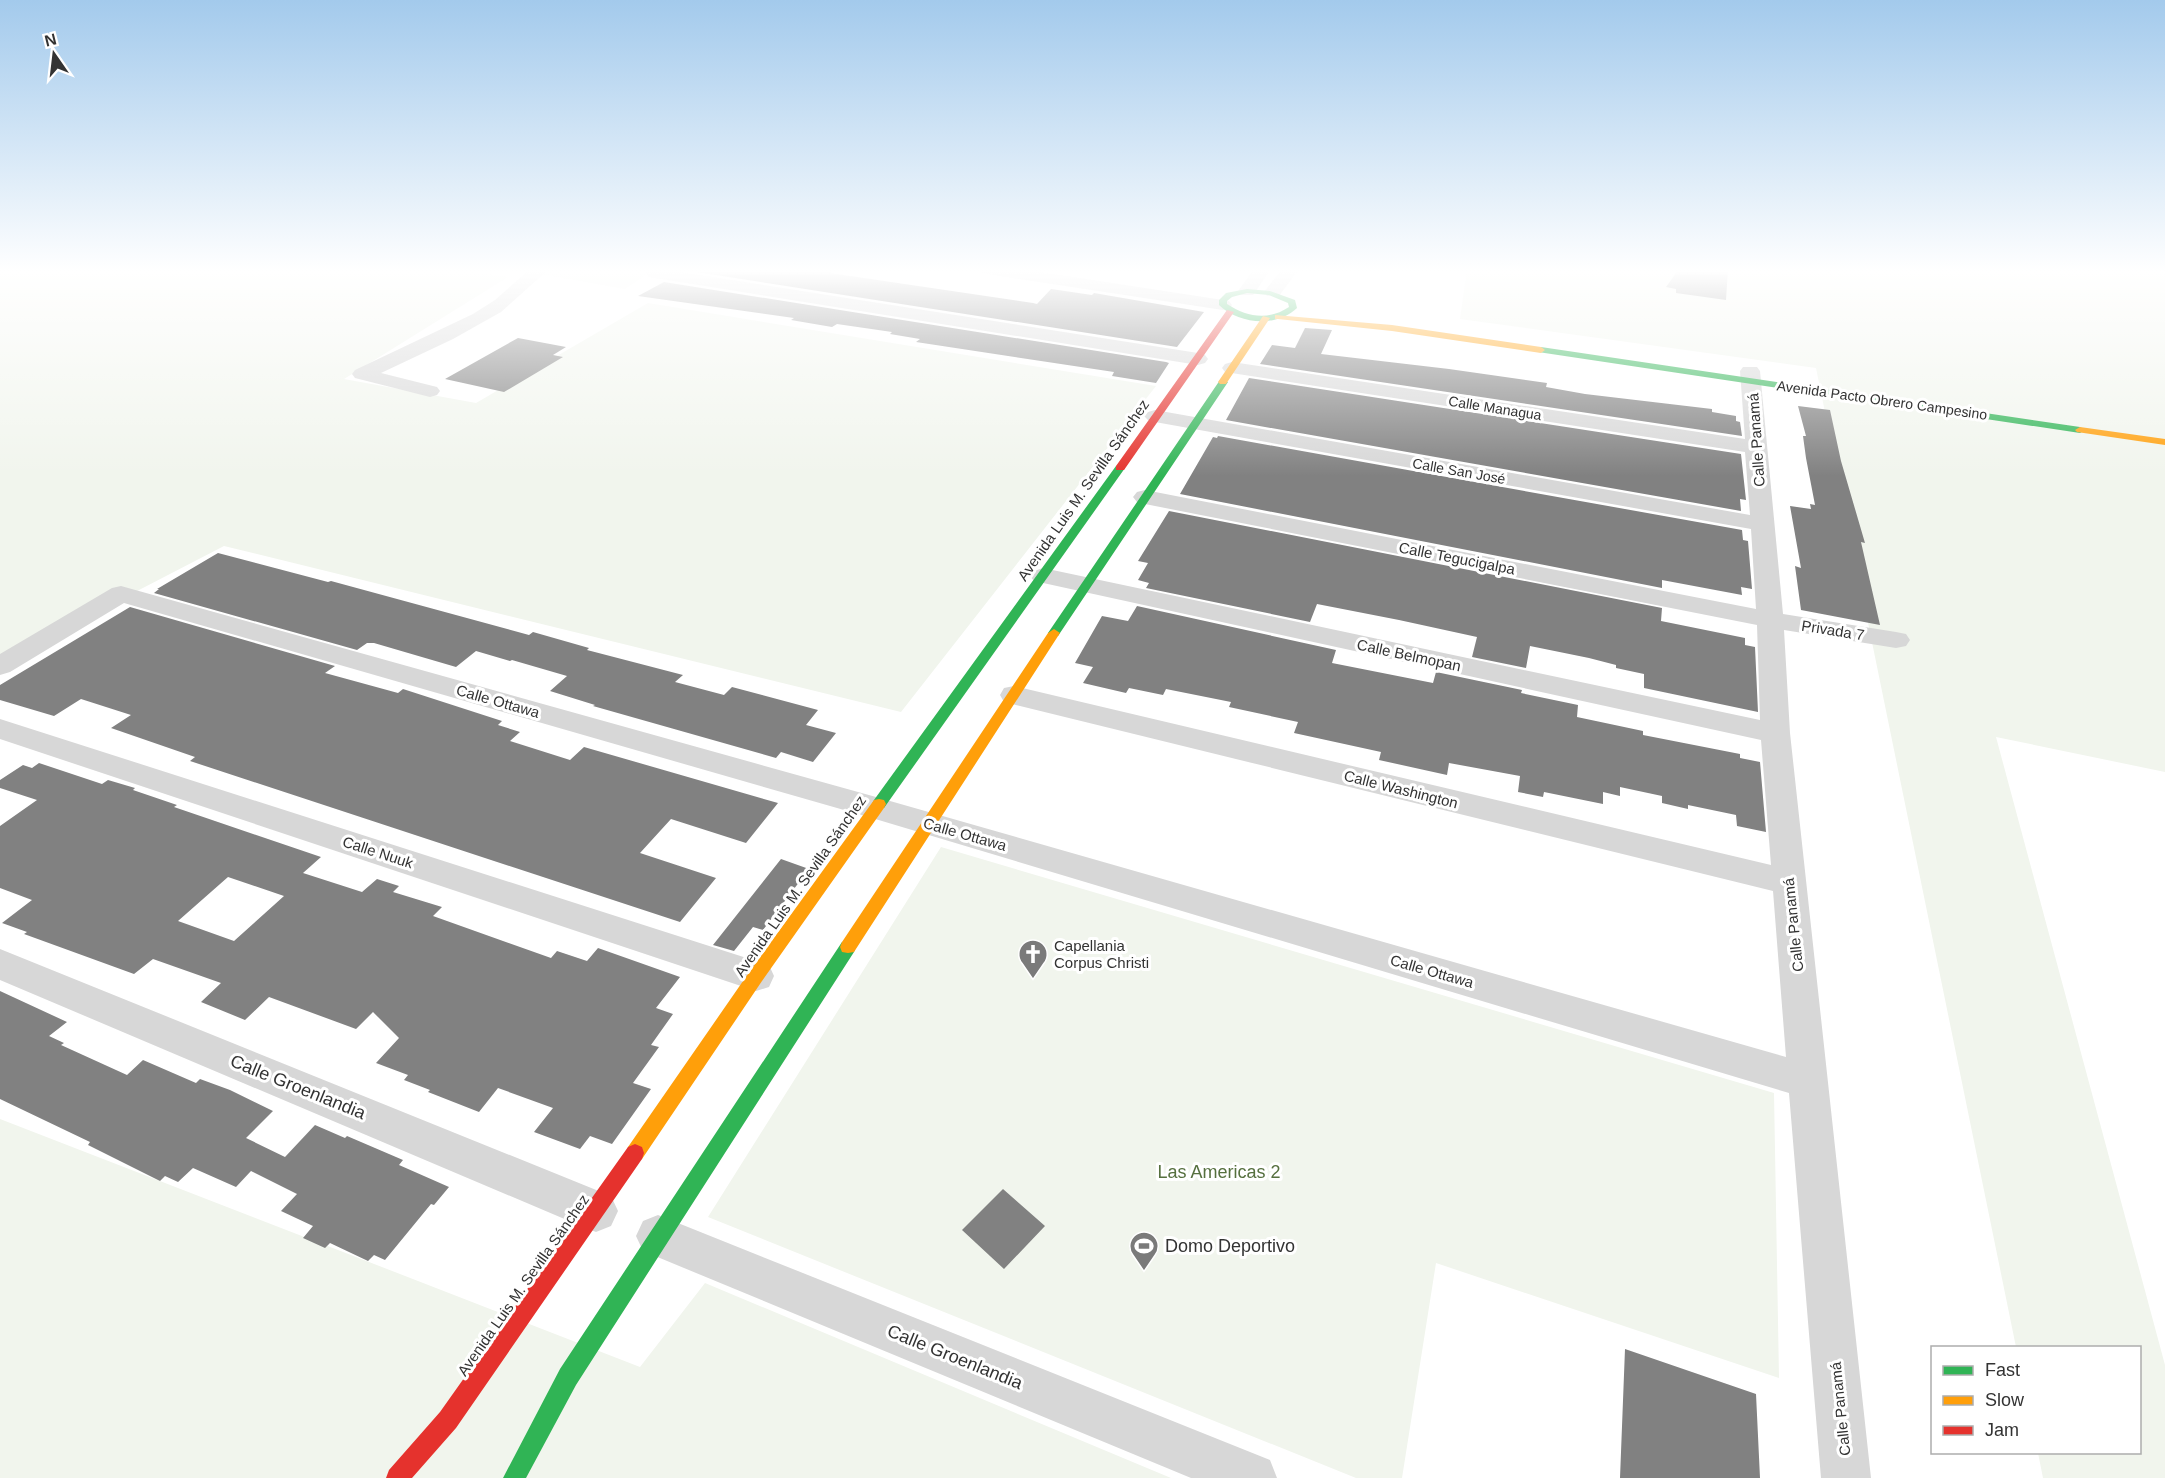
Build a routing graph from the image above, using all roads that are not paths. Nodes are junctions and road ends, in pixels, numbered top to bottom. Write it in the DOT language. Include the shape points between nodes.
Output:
graph roads {
  1 [pos="439,338"];
  2 [pos="1069,338"];
  3 [pos="1210,338"];
  4 [pos="1256,338"];
  5 [pos="1491,338"];
  6 [pos="1198,359"];
  7 [pos="1232,368"];
  8 [pos="1751,376"];
  9 [pos="430,392"];
  10 [pos="1155,416"];
  11 [pos="1193,424"];
  12 [pos="2165,429"];
  13 [pos="2165,441"];
  14 [pos="1757,447"];
  15 [pos="1145,497"];
  16 [pos="1762,524"];
  17 [pos="1043,576"];
  18 [pos="1085,586"];
  19 [pos="1770,620"];
  20 [pos="1896,640"];
  21 [pos="0,666"];
  22 [pos="1014,695"];
  23 [pos="0,729"];
  24 [pos="1775,733"];
  25 [pos="876,808"];
  26 [pos="928,824"];
  27 [pos="1789,882"];
  28 [pos="0,964"];
  29 [pos="756,976"];
  30 [pos="1808,1081"];
  31 [pos="596,1211"];
  32 [pos="658,1236"];
  33 [pos="397,1478"];
  34 [pos="514,1478"];
  35 [pos="1252,1478"];
  36 [pos="1846,1478"];
  1 -- 9 [label="street" via="362,374"];
  2 -- 6 [label="street"];
  3 -- 6 [label="street, Avenida Luis M. Sevilla Sánchez"];
  4 -- 7 [label="street"];
  5 -- 8 [label="street, Avenida Pacto Obrero Campesino"];
  6 -- 10 [label="street, Avenida Luis M. Sevilla Sánchez"];
  7 -- 11 [label="street"];
  7 -- 14 [label="street, Calle Managua"];
  8 -- 12 [label="street, Avenida Pacto Obrero Campesino"];
  8 -- 13 [label="street, Avenida Pacto Obrero Campesino"];
  8 -- 14 [label="street, Calle Panamá"];
  10 -- 11 [label="street, Calle San José"];
  10 -- 17 [label="street, Avenida Luis M. Sevilla Sánchez"];
  11 -- 15 [label="street"];
  11 -- 16 [label="street, Calle San José"];
  14 -- 16 [label="street, Calle Panamá"];
  15 -- 18 [label="street"];
  15 -- 19 [label="street, Calle Tegucigalpa"];
  16 -- 19 [label="street, Calle Panamá"];
  17 -- 18 [label="street, Calle Belmopan"];
  17 -- 25 [label="street, Avenida Luis M. Sevilla Sánchez"];
  18 -- 22 [label="street"];
  18 -- 24 [label="street, Calle Belmopan"];
  19 -- 20 [label="street, Privada 7"];
  19 -- 24 [label="street, Calle Panamá"];
  21 -- 25 [label="street, Calle Ottawa" via="121,594"];
  22 -- 26 [label="street"];
  22 -- 27 [label="street, Calle Washington"];
  23 -- 29 [label="street, Calle Nuuk"];
  24 -- 27 [label="street, Calle Panamá"];
  25 -- 26 [label="street, Calle Ottawa"];
  25 -- 29 [label="street, Avenida Luis M. Sevilla Sánchez"];
  26 -- 30 [label="street, Calle Ottawa"];
  26 -- 32 [label="street"];
  27 -- 30 [label="street, Calle Panamá"];
  28 -- 31 [label="street, Calle Groenlandia"];
  29 -- 31 [label="street, Avenida Luis M. Sevilla Sánchez"];
  30 -- 36 [label="street, Calle Panamá"];
  31 -- 33 [label="street, Avenida Luis M. Sevilla Sánchez" via="448,1420"];
  32 -- 34 [label="street" via="568,1377"];
  32 -- 35 [label="street, Calle Groenlandia"];
}
